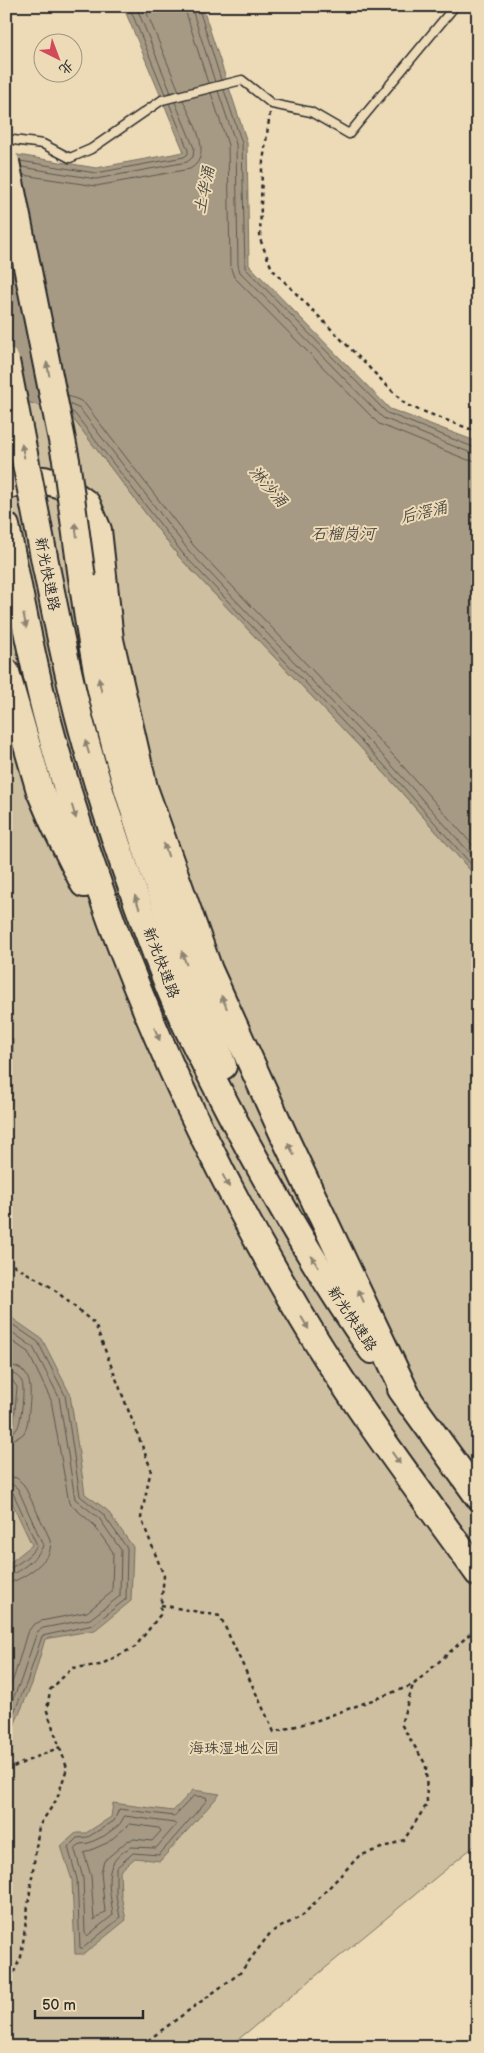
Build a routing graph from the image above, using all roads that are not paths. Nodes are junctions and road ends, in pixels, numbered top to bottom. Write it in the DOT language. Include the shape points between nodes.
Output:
graph roads {
  1 [pos="454,6"];
  2 [pos="6,139"];
  3 [pos="6,162"];
  4 [pos="6,361"];
  5 [pos="11,482"];
  6 [pos="6,526"];
  7 [pos="6,672"];
  8 [pos="6,734"];
  9 [pos="138,989"];
  10 [pos="260,1168"];
  11 [pos="411,1404"];
  12 [pos="478,1496"];
  13 [pos="478,1574"];
  1 -- 2 [label="lane" via="349,134 311,112 272,104 242,80 162,100 90,149 70,158 44,144"];
  10 -- 3 [label="highway, one-way, bridge" via="166,908 132,805 102,692 66,460"];
  10 -- 4 [label="highway, 新光快速路, one-way, bridge" via="170,988 124,866 85,738 46,567"];
  11 -- 5 [label="highway, one-way" via="209,970 178,884 144,788 110,640 98,530 87,504 61,485 44,480"];
  6 -- 9 [label="highway, 新光快速路, one-way" via="31,650 65,783 93,871"];
  7 -- 9 [label="highway" via="30,760 55,826"];
  8 -- 9 [label="highway" via="20,780 49,840"];
  9 -- 13 [label="highway, 新光快速路, one-way" via="208,1146 283,1285 358,1404"];
  11 -- 10 [label="highway, 新光快速路, one-way" via="345,1311"];
  11 -- 12 [label="highway, 新光快速路"];
}
